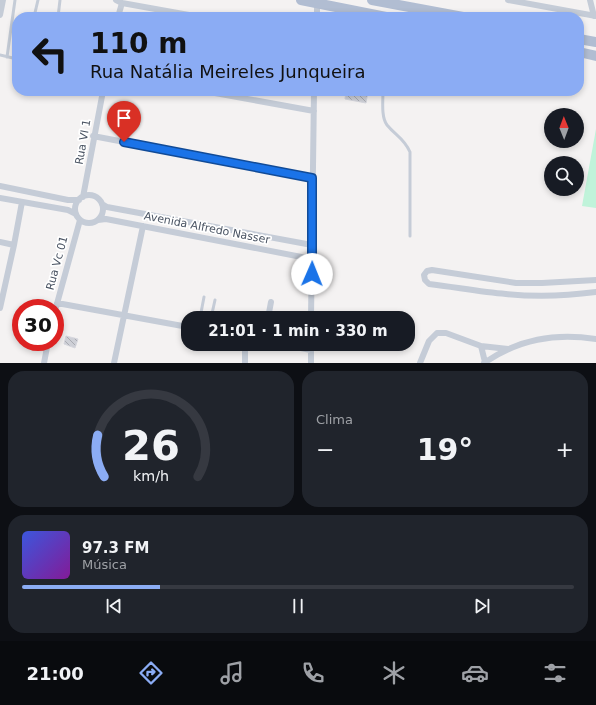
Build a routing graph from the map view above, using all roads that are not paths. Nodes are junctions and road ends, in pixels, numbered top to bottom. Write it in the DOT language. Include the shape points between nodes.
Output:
graph roads {
  1 [pos="3,0"];
  2 [pos="15,0"];
  3 [pos="38,0"];
  4 [pos="60,0"];
  5 [pos="301,0"];
  6 [pos="372,0"];
  7 [pos="508,0"];
  8 [pos="590,0"];
  9 [pos="119,1"];
  10 [pos="318,3"];
  11 [pos="13,12"];
  12 [pos="35,12"];
  13 [pos="59,12"];
  14 [pos="118,12"];
  15 [pos="175,12"];
  16 [pos="317,12"];
  17 [pos="337,12"];
  18 [pos="436,12"];
  19 [pos="573,12"];
  20 [pos="584,14"];
  21 [pos="0,15"];
  22 [pos="595,16"];
  23 [pos="12,21"];
  24 [pos="584,40"];
  25 [pos="596,42"];
  26 [pos="584,53"];
  27 [pos="0,56"];
  28 [pos="596,56"];
  29 [pos="7,57"];
  30 [pos="12,58"];
  31 [pos="102,96"];
  32 [pos="232,96"];
  33 [pos="314,96"];
  34 [pos="383,96"];
  35 [pos="314,111"];
  36 [pos="93,136"];
  37 [pos="312,178"];
  38 [pos="0,186"];
  39 [pos="37,193"];
  40 [pos="0,198"];
  41 [pos="81,198"];
  42 [pos="22,202"];
  43 [pos="34,204"];
  44 [pos="102,204"];
  45 [pos="76,214"];
  46 [pos="80,220"];
  47 [pos="98,220"];
  48 [pos="143,226"];
  49 [pos="410,236"];
  50 [pos="0,242"];
  51 [pos="14,245"];
  52 [pos="312,245"];
  53 [pos="312,259"];
  54 [pos="596,280"];
  55 [pos="596,292"];
  56 [pos="204,297"];
  57 [pos="58,299"];
  58 [pos="215,300"];
  59 [pos="271,302"];
  60 [pos="64,304"];
  61 [pos="0,308"];
  62 [pos="201,311"];
  63 [pos="213,311"];
  64 [pos="269,311"];
  65 [pos="311,311"];
  66 [pos="124,315"];
  67 [pos="181,326"];
  68 [pos="596,339"];
  69 [pos="481,346"];
  70 [pos="508,349"];
  71 [pos="46,351"];
  72 [pos="245,351"];
  73 [pos="311,351"];
  74 [pos="44,363"];
  75 [pos="114,363"];
  76 [pos="245,363"];
  77 [pos="311,363"];
  78 [pos="420,363"];
  79 [pos="484,363"];
  1 -- 21 [label="street"];
  2 -- 11 [label="lane"];
  3 -- 12 [label="lane"];
  4 -- 13 [label="lane"];
  5 -- 10 [label="main road"];
  6 -- 18 [label="main road"];
  7 -- 19 [label="street"];
  8 -- 22 [label="street"];
  9 -- 14 [label="street"];
  9 -- 15 [label="street"];
  10 -- 16 [label="street"];
  10 -- 17 [label="main road"];
  20 -- 22 [label="street"];
  23 -- 29 [label="lane"];
  24 -- 25 [label="main road"];
  26 -- 28 [label="main road"];
  27 -- 29 [label="lane"];
  29 -- 30 [label="lane"];
  31 -- 36 [label="street, Rua VI 1"];
  32 -- 35 [label="street"];
  33 -- 35 [label="street"];
  34 -- 49 [label="lane" via="387,125 406,142 410,152"];
  35 -- 37 [label="street"];
  36 -- 37 [label="street"];
  36 -- 41 [label="street, Rua VI 1"];
  37 -- 52 [label="street"];
  38 -- 39 [label="street"];
  39 -- 41 [label="street" via="68,200"];
  39 -- 43 [label="street"];
  40 -- 42 [label="street"];
  41 -- 44 [label="street" via="93,196"];
  41 -- 45 [label="street" via="75,207"];
  42 -- 43 [label="street"];
  42 -- 51 [label="street"];
  43 -- 45 [label="street"];
  44 -- 47 [label="street" via="102,214"];
  44 -- 52 [label="street, Avenida Alfredo Nasser"];
  45 -- 46 [label="street"];
  46 -- 47 [label="street" via="90,223"];
  46 -- 57 [label="street, Rua Vc 01"];
  47 -- 48 [label="street, Avenida Alfredo Nasser" via="106,219"];
  48 -- 53 [label="street, Avenida Alfredo Nasser"];
  48 -- 66 [label="street"];
  50 -- 51 [label="street"];
  51 -- 61 [label="street"];
  52 -- 53 [label="street"];
  53 -- 65 [label="street"];
  54 -- 55 [label="street" via="522,283 432,270 424,275 429,284 506,294 564,295"];
  56 -- 62 [label="lane"];
  58 -- 63 [label="lane"];
  59 -- 64 [label="street"];
  60 -- 66 [label="street"];
  66 -- 67 [label="street"];
  66 -- 75 [label="street"];
  68 -- 70 [label="street" via="573,335 558,336"];
  69 -- 70 [label="street"];
  69 -- 78 [label="street" via="446,333 437,333 429,341"];
  69 -- 79 [label="street"];
  70 -- 79 [label="street"];
  71 -- 74 [label="street"];
  72 -- 76 [label="street"];
  73 -- 77 [label="street"];
}
